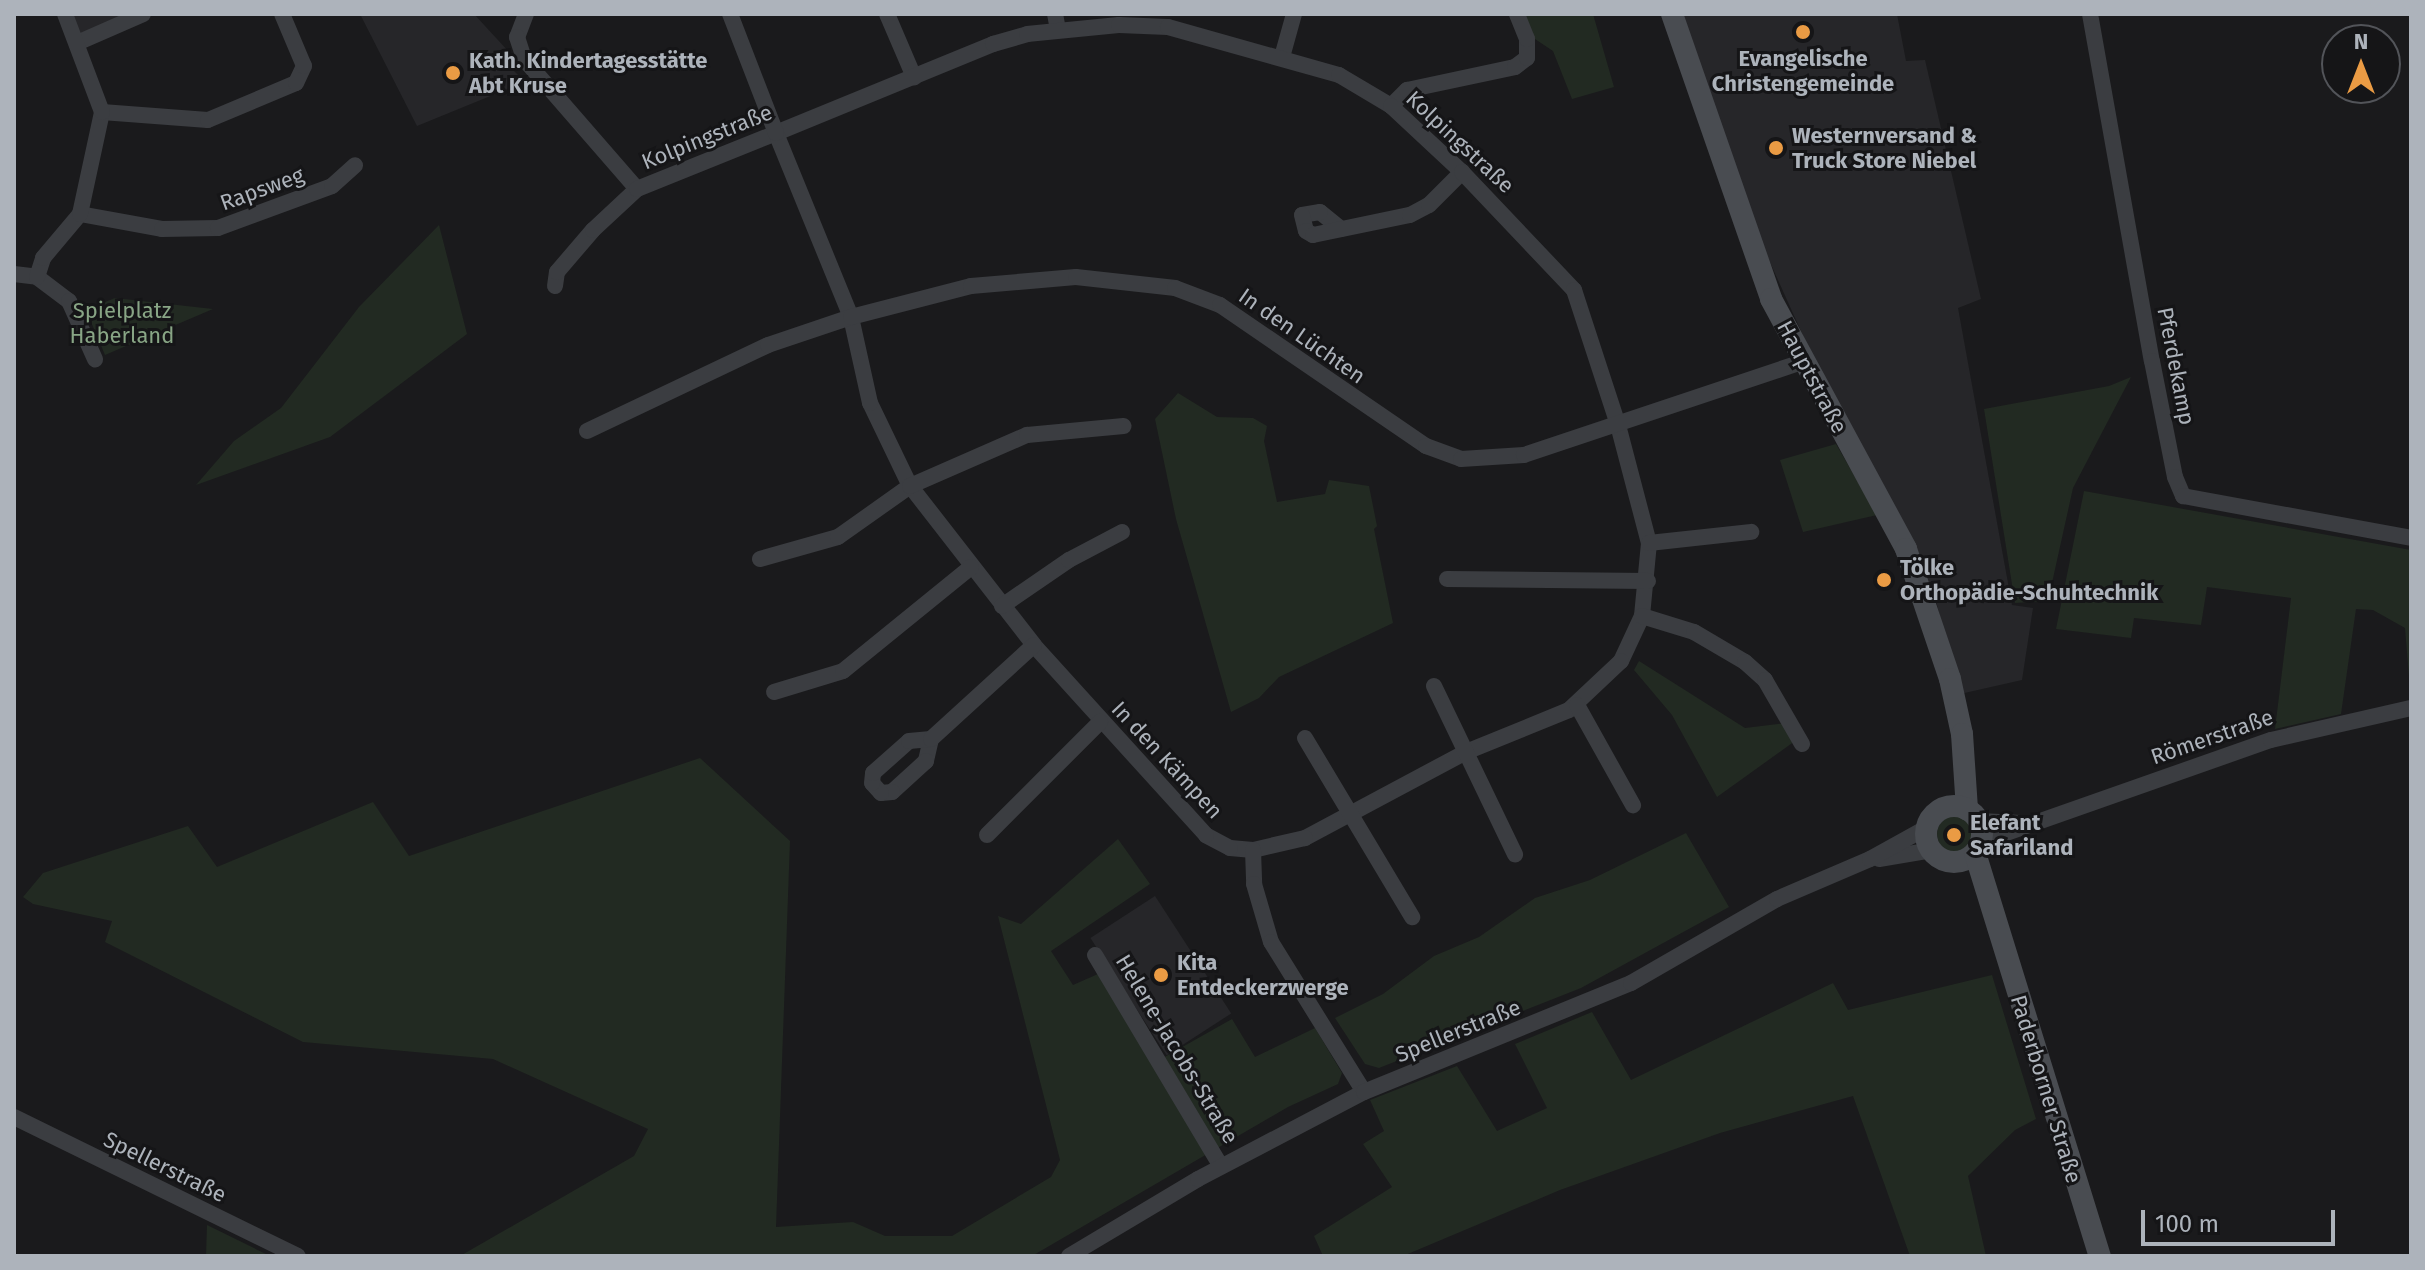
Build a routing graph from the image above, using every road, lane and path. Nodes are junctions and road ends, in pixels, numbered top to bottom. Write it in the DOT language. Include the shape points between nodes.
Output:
graph roads {
  1 [pos="65,14"];
  2 [pos="143,14"];
  3 [pos="282,14"];
  4 [pos="526,14"];
  5 [pos="730,14"];
  6 [pos="887,14"];
  7 [pos="1294,14"];
  8 [pos="1517,14"];
  9 [pos="1672,14"];
  10 [pos="2090,14"];
  11 [pos="1056,22"];
  12 [pos="77,43"];
  13 [pos="1282,57"];
  14 [pos="914,77"];
  15 [pos="1391,106"];
  16 [pos="102,112"];
  17 [pos="776,133"];
  18 [pos="355,165"];
  19 [pos="1462,172"];
  20 [pos="637,189"];
  21 [pos="80,214"];
  22 [pos="1341,229"];
  23 [pos="14,274"];
  24 [pos="37,277"];
  25 [pos="555,286"];
  26 [pos="851,317"];
  27 [pos="95,359"];
  28 [pos="1802,362"];
  29 [pos="1618,425"];
  30 [pos="1124,426"];
  31 [pos="587,431"];
  32 [pos="910,486"];
  33 [pos="1122,532"];
  34 [pos="1751,532"];
  35 [pos="2411,538"];
  36 [pos="1649,543"];
  37 [pos="760,559"];
  38 [pos="971,567"];
  39 [pos="1447,579"];
  40 [pos="1648,581"];
  41 [pos="1002,606"];
  42 [pos="1642,616"];
  43 [pos="1034,645"];
  44 [pos="1434,686"];
  45 [pos="774,692"];
  46 [pos="1577,705"];
  47 [pos="2411,708"];
  48 [pos="1100,722"];
  49 [pos="1305,738"];
  50 [pos="931,739"];
  51 [pos="1802,744"];
  52 [pos="1466,752"];
  53 [pos="1633,805"];
  54 [pos="1352,815"];
  55 [pos="1928,827"];
  56 [pos="1968,833"];
  57 [pos="987,835"];
  58 [pos="1253,850"];
  59 [pos="1932,850"];
  60 [pos="1515,854"];
  61 [pos="1870,859"];
  62 [pos="1412,917"];
  63 [pos="1095,955"];
  64 [pos="1364,1092"];
  65 [pos="14,1117"];
  66 [pos="1221,1166"];
  67 [pos="298,1256"];
  68 [pos="1069,1256"];
  69 [pos="2100,1256"];
  1 -- 12 [label="street"];
  2 -- 12 [label="street"];
  3 -- 16 [label="street" via="304,66 296,83 208,120"];
  4 -- 20 [label="street" via="517,37 524,59"];
  5 -- 17 [label="street, In den Kämpen"];
  6 -- 14 [label="street"];
  7 -- 13 [label="street"];
  8 -- 15 [label="street" via="1527,39 1527,58 1515,67 1407,90"];
  9 -- 28 [label="main road, Hauptstraße" via="1744,234"];
  10 -- 35 [label="street, Pferdekamp" via="2152,361 2183,496"];
  11 -- 13 [label="street, Kolpingstraße" via="1168,27"];
  11 -- 14 [label="street, Kolpingstraße"];
  12 -- 16 [label="street"];
  13 -- 15 [label="street, Kolpingstraße" via="1339,75"];
  14 -- 17 [label="street, Kolpingstraße"];
  15 -- 19 [label="street, Kolpingstraße"];
  16 -- 21 [label="street"];
  17 -- 20 [label="street, Kolpingstraße"];
  17 -- 26 [label="street, In den Kämpen"];
  18 -- 21 [label="street, Rapsweg" via="332,186 218,228 162,229"];
  19 -- 22 [label="street" via="1429,205 1410,215"];
  19 -- 29 [label="street, Kolpingstraße" via="1574,290"];
  20 -- 25 [label="street, Kolpingstraße" via="557,272"];
  21 -- 24 [label="street" via="43,258"];
  23 -- 24 [label="street"];
  24 -- 27 [label="street" via="69,301"];
  26 -- 29 [label="street, In den Lüchten" via="971,286 1076,277 1131,280 1175,288 1220,305 1426,446 1461,459 1524,455"];
  26 -- 31 [label="street, In den Lüchten" via="768,345"];
  26 -- 32 [label="street, In den Kämpen" via="870,403"];
  28 -- 29 [label="street, In den Lüchten"];
  28 -- 56 [label="main road, Hauptstraße" via="1906,549 1945,658 1962,734"];
  29 -- 36 [label="street, In den Kämpen"];
  30 -- 32 [label="street" via="1027,435"];
  32 -- 37 [label="street" via="838,537"];
  32 -- 38 [label="street, In den Kämpen"];
  33 -- 41 [label="street"];
  34 -- 36 [label="street"];
  36 -- 40 [label="street, In den Kämpen"];
  38 -- 41 [label="street, In den Kämpen"];
  38 -- 45 [label="street" via="843,671"];
  39 -- 40 [label="street"];
  40 -- 42 [label="street, In den Kämpen"];
  41 -- 43 [label="street, In den Kämpen"];
  42 -- 46 [label="street, In den Kämpen" via="1621,661"];
  42 -- 51 [label="street" via="1694,632 1745,662 1765,680"];
  43 -- 48 [label="street, In den Kämpen"];
  43 -- 50 [label="street"];
  44 -- 52 [label="street"];
  46 -- 52 [label="street, In den Kämpen"];
  46 -- 53 [label="street"];
  47 -- 56 [label="street, Römerstraße" via="2271,740 2031,824"];
  48 -- 57 [label="street"];
  48 -- 58 [label="street, In den Kämpen" via="1206,835 1230,848"];
  49 -- 54 [label="street"];
  52 -- 54 [label="street, In den Kämpen"];
  52 -- 60 [label="street"];
  54 -- 58 [label="street, In den Kämpen" via="1280,847"];
  54 -- 62 [label="street"];
  55 -- 56 [label="main road"];
  55 -- 59 [label="main road"];
  55 -- 61 [label="street, Spellerstraße"];
  56 -- 59 [label="main road"];
  56 -- 69 [label="main road, Paderborner Straße"];
  58 -- 64 [label="street" via="1254,884 1271,942"];
  59 -- 61 [label="street, Spellerstraße"];
  61 -- 64 [label="street, Spellerstraße" via="1777,899 1631,983"];
  63 -- 66 [label="street, Helene-Jacobs-Straße"];
  64 -- 66 [label="street, Spellerstraße"];
  65 -- 67 [label="street, Spellerstraße"];
  66 -- 68 [label="street, Spellerstraße"];
}
